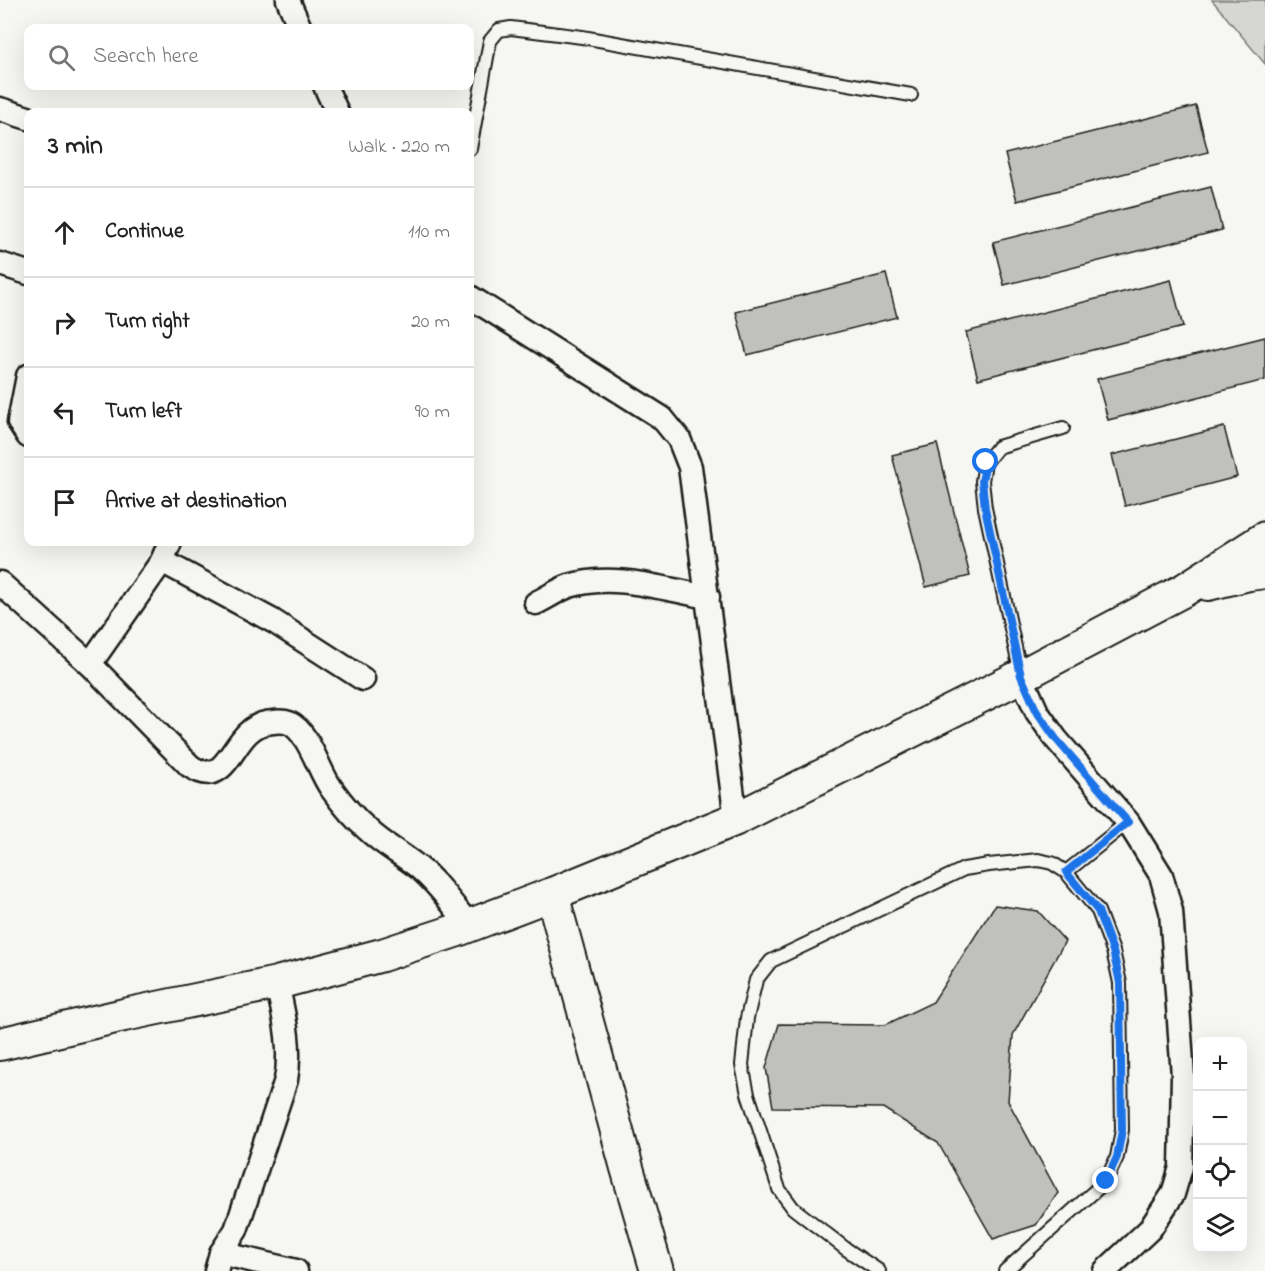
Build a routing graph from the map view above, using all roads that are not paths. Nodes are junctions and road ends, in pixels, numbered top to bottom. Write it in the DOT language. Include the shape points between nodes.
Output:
graph roads {
  1 [pos="288,0"];
  2 [pos="298,24"];
  3 [pos="327,90"];
  4 [pos="911,95"];
  5 [pos="335,108"];
  6 [pos="0,109"];
  7 [pos="24,117"];
  8 [pos="474,127"];
  9 [pos="0,264"];
  10 [pos="24,272"];
  11 [pos="474,300"];
  12 [pos="24,396"];
  13 [pos="1063,428"];
  14 [pos="24,430"];
  15 [pos="1265,538"];
  16 [pos="166,551"];
  17 [pos="1265,572"];
  18 [pos="0,583"];
  19 [pos="1184,590"];
  20 [pos="708,597"];
  21 [pos="536,603"];
  22 [pos="90,664"];
  23 [pos="1021,676"];
  24 [pos="363,680"];
  25 [pos="736,819"];
  26 [pos="1128,822"];
  27 [pos="1066,872"];
  28 [pos="552,894"];
  29 [pos="470,926"];
  30 [pos="277,983"];
  31 [pos="0,1044"];
  32 [pos="219,1262"];
  33 [pos="1010,1269"];
  34 [pos="296,1271"];
  35 [pos="657,1271"];
  36 [pos="879,1271"];
  37 [pos="1105,1271"];
  1 -- 2 [label="street"];
  3 -- 5 [label="street"];
  4 -- 8 [label="lane" via="511,28 499,30 490,41"];
  6 -- 7 [label="street"];
  9 -- 10 [label="street"];
  11 -- 20 [label="street" via="668,425 679,439 690,467"];
  12 -- 14 [label="street" via="19,422"];
  13 -- 23 [label="lane" via="998,447 986,462 982,481"];
  15 -- 19 [label="main road"];
  16 -- 22 [label="street"];
  16 -- 24 [label="street"];
  17 -- 19 [label="main road"];
  18 -- 22 [label="street"];
  19 -- 23 [label="main road"];
  20 -- 21 [label="street" via="599,580 568,586"];
  20 -- 25 [label="street"];
  22 -- 29 [label="street" via="201,773 219,770 245,734 259,724 290,724 304,736 330,787 366,829 418,868"];
  23 -- 25 [label="main road"];
  23 -- 26 [label="street" via="1037,712 1056,739"];
  25 -- 28 [label="main road"];
  26 -- 27 [label="lane"];
  26 -- 37 [label="street" via="1161,875 1171,912 1183,1076 1181,1167 1173,1194 1150,1229"];
  27 -- 33 [label="lane" via="1098,911 1120,983 1122,1130 1117,1157 1106,1181"];
  27 -- 36 [label="lane" via="1038,860 964,869 771,961 756,980 742,1065 780,1189 793,1208"];
  28 -- 29 [label="main road"];
  28 -- 35 [label="main road"];
  29 -- 30 [label="main road"];
  30 -- 31 [label="main road"];
  30 -- 32 [label="street" via="288,1036 290,1059 286,1080 236,1230"];
  32 -- 34 [label="street"];
}
